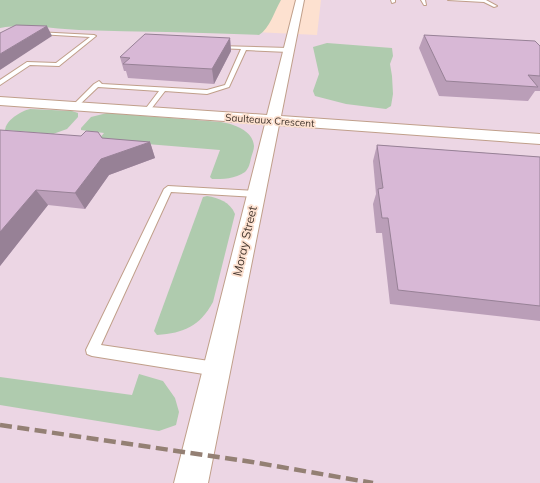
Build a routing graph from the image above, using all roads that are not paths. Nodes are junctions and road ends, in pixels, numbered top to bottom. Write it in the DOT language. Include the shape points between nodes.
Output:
graph roads {
  1 [pos="300,0"];
  2 [pos="450,0"];
  3 [pos="484,1"];
  4 [pos="495,6"];
  5 [pos="28,33"];
  6 [pos="218,47"];
  7 [pos="244,48"];
  8 [pos="288,50"];
  9 [pos="0,83"];
  10 [pos="163,89"];
  11 [pos="0,101"];
  12 [pos="74,107"];
  13 [pos="146,112"];
  14 [pos="272,121"];
  15 [pos="540,139"];
  16 [pos="256,194"];
  17 [pos="217,369"];
  18 [pos="191,483"];
  1 -- 8 [label="street, Moray Street"];
  2 -- 3 [label="lane"];
  3 -- 4 [label="lane"];
  5 -- 9 [label="lane" via="94,36 57,65 29,63"];
  6 -- 7 [label="lane"];
  7 -- 8 [label="lane"];
  7 -- 10 [label="lane" via="227,86 207,92"];
  8 -- 14 [label="street, Moray Street"];
  10 -- 12 [label="lane" via="98,84"];
  10 -- 13 [label="lane"];
  11 -- 12 [label="street, Saulteaux Crescent"];
  12 -- 13 [label="street, Saulteaux Crescent"];
  13 -- 14 [label="street, Saulteaux Crescent"];
  14 -- 15 [label="street, Saulteaux Crescent"];
  14 -- 16 [label="street, Moray Street"];
  16 -- 17 [label="street, Moray Street"];
  16 -- 17 [label="lane" via="168,188 92,350"];
  17 -- 18 [label="street, Moray Street"];
}
